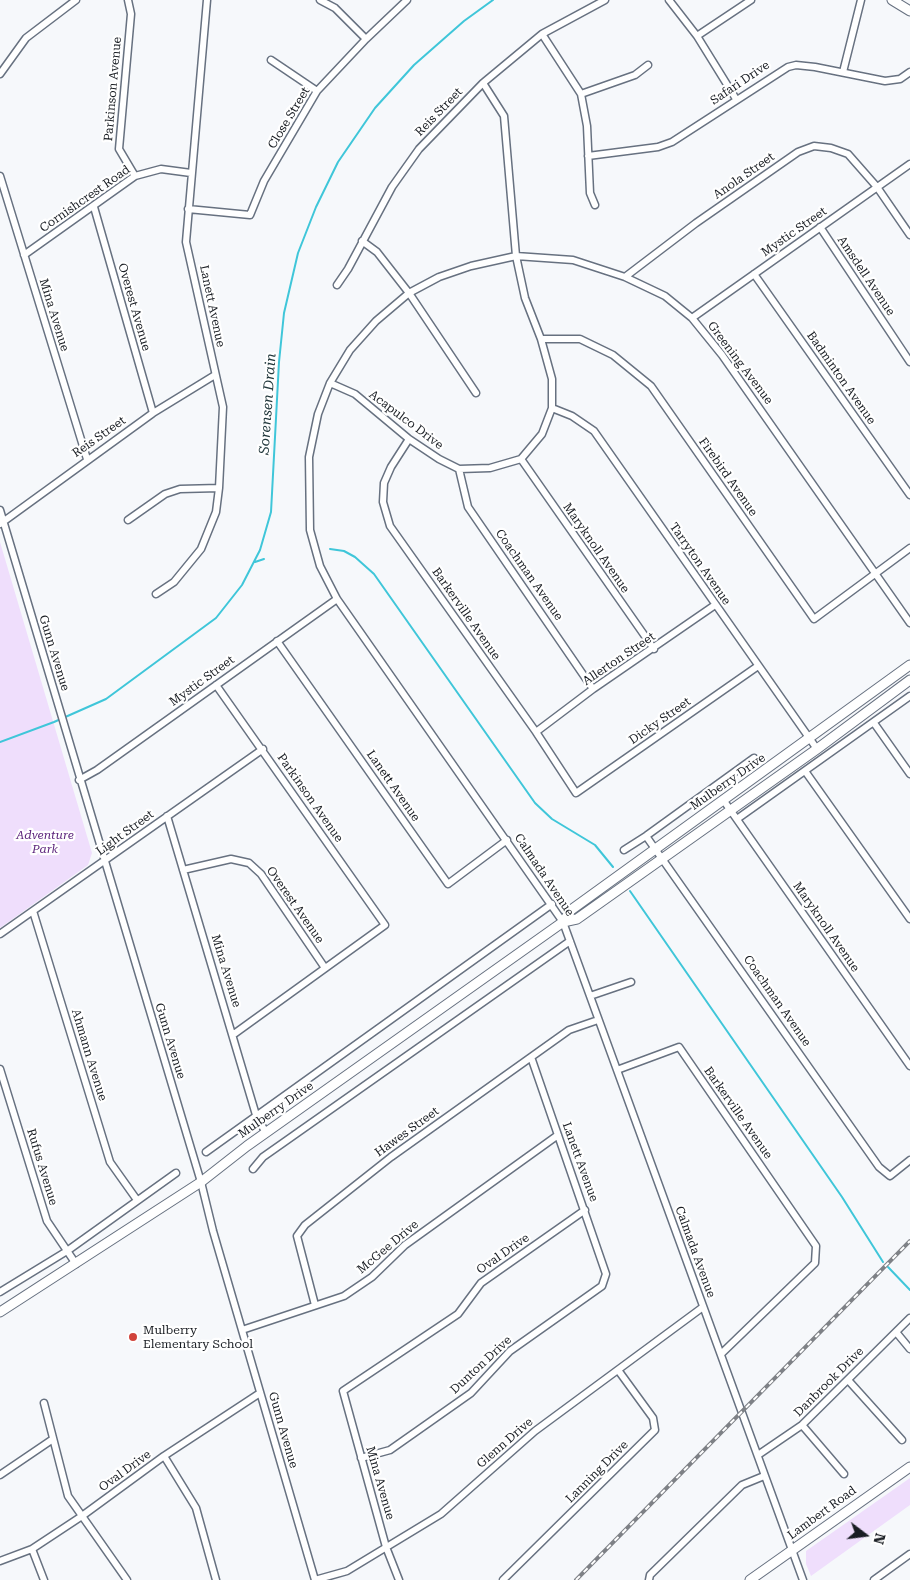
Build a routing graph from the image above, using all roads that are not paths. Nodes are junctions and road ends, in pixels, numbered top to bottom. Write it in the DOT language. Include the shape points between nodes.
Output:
graph roads {
  1 [pos="76,0"];
  2 [pos="128,0"];
  3 [pos="207,0"];
  4 [pos="320,0"];
  5 [pos="408,0"];
  6 [pos="605,0"];
  7 [pos="669,0"];
  8 [pos="751,0"];
  9 [pos="861,0"];
  10 [pos="892,0"];
  11 [pos="910,11"];
  12 [pos="542,34"];
  13 [pos="697,36"];
  14 [pos="366,39"];
  15 [pos="271,60"];
  16 [pos="648,65"];
  17 [pos="844,72"];
  18 [pos="910,72"];
  19 [pos="0,74"];
  20 [pos="482,83"];
  21 [pos="317,91"];
  22 [pos="581,94"];
  23 [pos="736,100"];
  24 [pos="588,156"];
  25 [pos="910,164"];
  26 [pos="191,173"];
  27 [pos="0,176"];
  28 [pos="135,176"];
  29 [pos="877,187"];
  30 [pos="595,205"];
  31 [pos="94,207"];
  32 [pos="188,209"];
  33 [pos="820,228"];
  34 [pos="910,235"];
  35 [pos="362,241"];
  36 [pos="24,255"];
  37 [pos="516,256"];
  38 [pos="754,274"];
  39 [pos="625,277"];
  40 [pos="337,285"];
  41 [pos="409,293"];
  42 [pos="692,318"];
  43 [pos="541,340"];
  44 [pos="910,362"];
  45 [pos="215,375"];
  46 [pos="330,382"];
  47 [pos="476,393"];
  48 [pos="552,408"];
  49 [pos="152,413"];
  50 [pos="409,439"];
  51 [pos="87,459"];
  52 [pos="521,459"];
  53 [pos="459,469"];
  54 [pos="219,488"];
  55 [pos="910,496"];
  56 [pos="0,510"];
  57 [pos="128,520"];
  58 [pos="2,523"];
  59 [pos="910,548"];
  60 [pos="875,572"];
  61 [pos="156,594"];
  62 [pos="338,599"];
  63 [pos="715,605"];
  64 [pos="910,623"];
  65 [pos="277,641"];
  66 [pos="654,648"];
  67 [pos="910,665"];
  68 [pos="758,666"];
  69 [pos="910,680"];
  70 [pos="216,685"];
  71 [pos="593,689"];
  72 [pos="910,696"];
  73 [pos="874,723"];
  74 [pos="536,732"];
  75 [pos="810,738"];
  76 [pos="263,749"];
  77 [pos="817,749"];
  78 [pos="754,758"];
  79 [pos="805,771"];
  80 [pos="910,774"];
  81 [pos="79,780"];
  82 [pos="576,794"];
  83 [pos="724,801"];
  84 [pos="730,810"];
  85 [pos="167,816"];
  86 [pos="737,819"];
  87 [pos="646,836"];
  88 [pos="507,840"];
  89 [pos="656,848"];
  90 [pos="624,850"];
  91 [pos="662,857"];
  92 [pos="104,861"];
  93 [pos="183,870"];
  94 [pos="552,904"];
  95 [pos="33,911"];
  96 [pos="910,919"];
  97 [pos="563,922"];
  98 [pos="0,934"];
  99 [pos="570,941"];
  100 [pos="325,968"];
  101 [pos="631,982"];
  102 [pos="590,996"];
  103 [pos="598,1020"];
  104 [pos="234,1034"];
  105 [pos="531,1057"];
  106 [pos="910,1066"];
  107 [pos="0,1069"];
  108 [pos="617,1070"];
  109 [pos="256,1115"];
  110 [pos="266,1133"];
  111 [pos="558,1134"];
  112 [pos="206,1152"];
  113 [pos="910,1160"];
  114 [pos="253,1169"];
  115 [pos="176,1173"];
  116 [pos="201,1182"];
  117 [pos="137,1200"];
  118 [pos="585,1210"];
  119 [pos="67,1251"];
  120 [pos="76,1264"];
  121 [pos="606,1274"];
  122 [pos="0,1292"];
  123 [pos="315,1305"];
  124 [pos="703,1307"];
  125 [pos="0,1312"];
  126 [pos="910,1318"];
  127 [pos="242,1330"];
  128 [pos="896,1332"];
  129 [pos="910,1349"];
  130 [pos="721,1354"];
  131 [pos="618,1370"];
  132 [pos="848,1380"];
  133 [pos="343,1391"];
  134 [pos="260,1393"];
  135 [pos="44,1403"];
  136 [pos="802,1425"];
  137 [pos="53,1439"];
  138 [pos="902,1440"];
  139 [pos="758,1455"];
  140 [pos="164,1456"];
  141 [pos="361,1458"];
  142 [pos="910,1467"];
  143 [pos="844,1474"];
  144 [pos="0,1475"];
  145 [pos="764,1476"];
  146 [pos="82,1516"];
  147 [pos="386,1547"];
  148 [pos="32,1549"];
  149 [pos="792,1550"];
  150 [pos="910,1554"];
  151 [pos="0,1561"];
  152 [pos="44,1580"];
  153 [pos="127,1580"];
  154 [pos="216,1580"];
  155 [pos="315,1580"];
  156 [pos="399,1580"];
  157 [pos="503,1580"];
  158 [pos="649,1580"];
  159 [pos="750,1580"];
  160 [pos="803,1580"];
  161 [pos="874,1580"];
  1 -- 19 [label="street" via="26,38"];
  2 -- 28 [label="street, Parkinson Avenue" via="131,14 119,149"];
  3 -- 26 [label="street, Lanett Avenue"];
  4 -- 14 [label="street" via="335,8"];
  5 -- 14 [label="street, Close Street"];
  6 -- 12 [label="street, Reis Street"];
  7 -- 13 [label="street"];
  8 -- 13 [label="street"];
  9 -- 17 [label="street"];
  10 -- 11 [label="main road"];
  12 -- 20 [label="street, Reis Street"];
  12 -- 22 [label="street"];
  13 -- 23 [label="street"];
  14 -- 21 [label="street, Close Street"];
  15 -- 21 [label="street"];
  16 -- 22 [label="street" via="635,75"];
  17 -- 18 [label="street, Safari Drive" via="885,81 900,79"];
  17 -- 23 [label="street, Safari Drive" via="796,65 788,67"];
  20 -- 35 [label="street, Reis Street" via="419,149"];
  20 -- 37 [label="street" via="504,116"];
  21 -- 32 [label="street, Close Street" via="264,182 250,215"];
  22 -- 24 [label="street"];
  23 -- 24 [label="street, Safari Drive" via="672,142 658,147"];
  24 -- 30 [label="street" via="590,193"];
  25 -- 29 [label="street, Mystic Street"];
  26 -- 28 [label="street, Cornishcrest Road" via="161,169"];
  26 -- 32 [label="street, Lanett Avenue"];
  27 -- 36 [label="street, Mina Avenue"];
  28 -- 31 [label="street, Cornishcrest Road"];
  29 -- 33 [label="street, Mystic Street"];
  29 -- 34 [label="street, Anola Street"];
  29 -- 39 [label="street, Anola Street" via="848,154 814,146 798,152"];
  31 -- 36 [label="street, Cornishcrest Road"];
  31 -- 49 [label="street, Overest Avenue"];
  32 -- 45 [label="street, Lanett Avenue" via="186,242"];
  33 -- 38 [label="street, Mystic Street"];
  33 -- 44 [label="street, Amsdell Avenue"];
  35 -- 40 [label="street, Reis Street"];
  35 -- 41 [label="street" via="377,252"];
  36 -- 51 [label="street, Mina Avenue"];
  37 -- 39 [label="street, Greening Avenue" via="573,260"];
  37 -- 41 [label="street, Greening Avenue" via="439,277"];
  37 -- 43 [label="street" via="525,298"];
  38 -- 42 [label="street, Mystic Street"];
  38 -- 55 [label="street, Badminton Avenue"];
  39 -- 42 [label="street, Greening Avenue" via="664,296"];
  41 -- 46 [label="street, Calmada Avenue" via="376,321 350,350"];
  41 -- 47 [label="street"];
  42 -- 60 [label="street, Greening Avenue" via="722,354"];
  43 -- 48 [label="street" via="552,378"];
  43 -- 60 [label="street, Firebird Avenue" via="580,339 613,355 651,386 814,620"];
  45 -- 49 [label="street, Reis Street"];
  45 -- 54 [label="street, Lanett Avenue" via="223,407"];
  46 -- 50 [label="street, Acapulco Drive" via="355,394"];
  46 -- 62 [label="street, Calmada Avenue" via="318,414 309,457 310,530 320,566"];
  48 -- 52 [label="street" via="542,434"];
  48 -- 63 [label="street, Tarryton Avenue" via="572,416 594,431"];
  49 -- 51 [label="street, Reis Street"];
  50 -- 53 [label="street, Acapulco Drive"];
  50 -- 74 [label="street, Barkerville Avenue" via="384,483 383,502 390,526"];
  51 -- 58 [label="street, Reis Street"];
  52 -- 53 [label="street, Acapulco Drive" via="490,468"];
  52 -- 66 [label="street, Maryknoll Avenue"];
  53 -- 71 [label="street, Coachman Avenue" via="468,507"];
  54 -- 57 [label="street" via="180,489 165,494"];
  54 -- 61 [label="street, Lanett Avenue" via="216,512 201,549 174,582"];
  56 -- 58 [label="street, Gunn Avenue"];
  58 -- 81 [label="street, Gunn Avenue"];
  59 -- 60 [label="street"];
  60 -- 64 [label="street, Greening Avenue"];
  62 -- 65 [label="street, Mystic Street"];
  62 -- 88 [label="street, Calmada Avenue"];
  63 -- 66 [label="street, Allerton Street"];
  63 -- 68 [label="street, Tarryton Avenue"];
  65 -- 70 [label="street, Mystic Street"];
  65 -- 88 [label="street, Lanett Avenue" via="448,884"];
  66 -- 71 [label="street, Allerton Street"];
  67 -- 75 [label="main road, Mulberry Drive"];
  68 -- 75 [label="street, Tarryton Avenue"];
  68 -- 82 [label="street, Dicky Street"];
  69 -- 77 [label="main road, Mulberry Drive"];
  70 -- 76 [label="street, Parkinson Avenue"];
  70 -- 81 [label="street, Mystic Street"];
  71 -- 74 [label="street, Allerton Street"];
  72 -- 73 [label="street"];
  73 -- 79 [label="street"];
  73 -- 80 [label="street"];
  74 -- 82 [label="street, Barkerville Avenue"];
  75 -- 77 [label="street, Tarryton Avenue"];
  75 -- 83 [label="main road, Mulberry Drive"];
  76 -- 85 [label="street, Light Street"];
  76 -- 100 [label="street, Parkinson Avenue" via="385,925"];
  77 -- 84 [label="main road, Mulberry Drive"];
  78 -- 87 [label="street"];
  79 -- 86 [label="street"];
  79 -- 96 [label="street"];
  81 -- 92 [label="street, Gunn Avenue"];
  83 -- 84 [label="street, Maryknoll Avenue"];
  83 -- 89 [label="main road, Mulberry Drive"];
  84 -- 86 [label="street, Maryknoll Avenue"];
  84 -- 91 [label="main road, Mulberry Drive"];
  85 -- 92 [label="street, Light Street"];
  85 -- 93 [label="street, Mina Avenue"];
  86 -- 106 [label="street, Maryknoll Avenue"];
  87 -- 89 [label="street, Coachman Avenue"];
  87 -- 90 [label="street"];
  88 -- 94 [label="street, Calmada Avenue"];
  89 -- 91 [label="street, Coachman Avenue"];
  89 -- 97 [label="main road, Mulberry Drive" via="571,910"];
  91 -- 97 [label="main road, Mulberry Drive" via="576,919"];
  91 -- 113 [label="street, Coachman Avenue" via="879,1167 890,1176"];
  92 -- 95 [label="street, Light Street"];
  92 -- 116 [label="street, Gunn Avenue"];
  93 -- 100 [label="street, Overest Avenue" via="231,859 249,863 261,874"];
  93 -- 104 [label="street, Mina Avenue"];
  94 -- 97 [label="street, Calmada Avenue"];
  94 -- 109 [label="street, Mulberry Drive"];
  95 -- 98 [label="street, Light Street"];
  95 -- 117 [label="street, Ahmann Avenue" via="110,1162"];
  97 -- 99 [label="street, Calmada Avenue"];
  97 -- 110 [label="main road, Mulberry Drive"];
  99 -- 102 [label="street, Calmada Avenue"];
  99 -- 114 [label="street" via="263,1158"];
  100 -- 104 [label="street"];
  101 -- 102 [label="street"];
  102 -- 103 [label="street, Calmada Avenue"];
  103 -- 105 [label="street, Hawes Street" via="569,1030"];
  103 -- 108 [label="street, Calmada Avenue"];
  104 -- 109 [label="street, Mina Avenue"];
  105 -- 111 [label="street, Lanett Avenue"];
  105 -- 123 [label="street, Hawes Street" via="392,1157 305,1225 297,1236"];
  107 -- 119 [label="street, Rufus Avenue" via="47,1221"];
  108 -- 124 [label="street, Calmada Avenue"];
  108 -- 130 [label="street, Barkerville Avenue" via="679,1048 816,1246 815,1263"];
  109 -- 110 [label="street, Mina Avenue"];
  109 -- 112 [label="street, Mulberry Drive"];
  110 -- 116 [label="main road, Mulberry Drive"];
  111 -- 118 [label="street, Lanett Avenue"];
  111 -- 123 [label="street, McGee Drive" via="405,1245 372,1277 344,1296"];
  115 -- 117 [label="street"];
  116 -- 120 [label="main road, Mulberry Drive"];
  116 -- 127 [label="street, Gunn Avenue"];
  117 -- 119 [label="street"];
  118 -- 121 [label="street, Lanett Avenue"];
  118 -- 133 [label="street, Oval Drive" via="481,1283 458,1314"];
  119 -- 120 [label="street, Rufus Avenue"];
  119 -- 122 [label="street"];
  120 -- 125 [label="main road, Mulberry Drive"];
  121 -- 141 [label="street, Dunton Drive" via="602,1286 510,1351 471,1393 390,1450"];
  123 -- 127 [label="street, McGee Drive"];
  124 -- 130 [label="street, Calmada Avenue"];
  124 -- 131 [label="street, Glenn Drive"];
  126 -- 128 [label="street, Danbrook Drive"];
  127 -- 134 [label="street, Gunn Avenue"];
  128 -- 129 [label="street"];
  128 -- 132 [label="street, Danbrook Drive"];
  130 -- 139 [label="street, Calmada Avenue"];
  131 -- 147 [label="street, Glenn Drive" via="535,1431 441,1514"];
  131 -- 157 [label="street, Lanning Drive" via="653,1418 655,1430"];
  132 -- 136 [label="street, Danbrook Drive"];
  132 -- 138 [label="street"];
  133 -- 141 [label="street, Mina Avenue"];
  134 -- 140 [label="street, Oval Drive"];
  134 -- 155 [label="street, Gunn Avenue"];
  135 -- 137 [label="street"];
  136 -- 139 [label="street, Danbrook Drive"];
  136 -- 143 [label="street"];
  137 -- 144 [label="street"];
  137 -- 146 [label="street" via="68,1496"];
  139 -- 145 [label="street, Calmada Avenue"];
  140 -- 146 [label="street, Oval Drive"];
  140 -- 154 [label="street" via="196,1508"];
  141 -- 147 [label="street, Mina Avenue"];
  142 -- 149 [label="main road, Lambert Road"];
  145 -- 149 [label="street, Calmada Avenue"];
  145 -- 158 [label="street" via="742,1485 650,1575"];
  146 -- 148 [label="street, Oval Drive"];
  146 -- 153 [label="street"];
  147 -- 155 [label="street, Glenn Drive" via="347,1571"];
  147 -- 156 [label="street, Mina Avenue"];
  148 -- 151 [label="street, Oval Drive"];
  148 -- 152 [label="street"];
  149 -- 159 [label="main road, Lambert Road"];
  149 -- 160 [label="street, Calmada Avenue"];
  150 -- 161 [label="street"];
}
